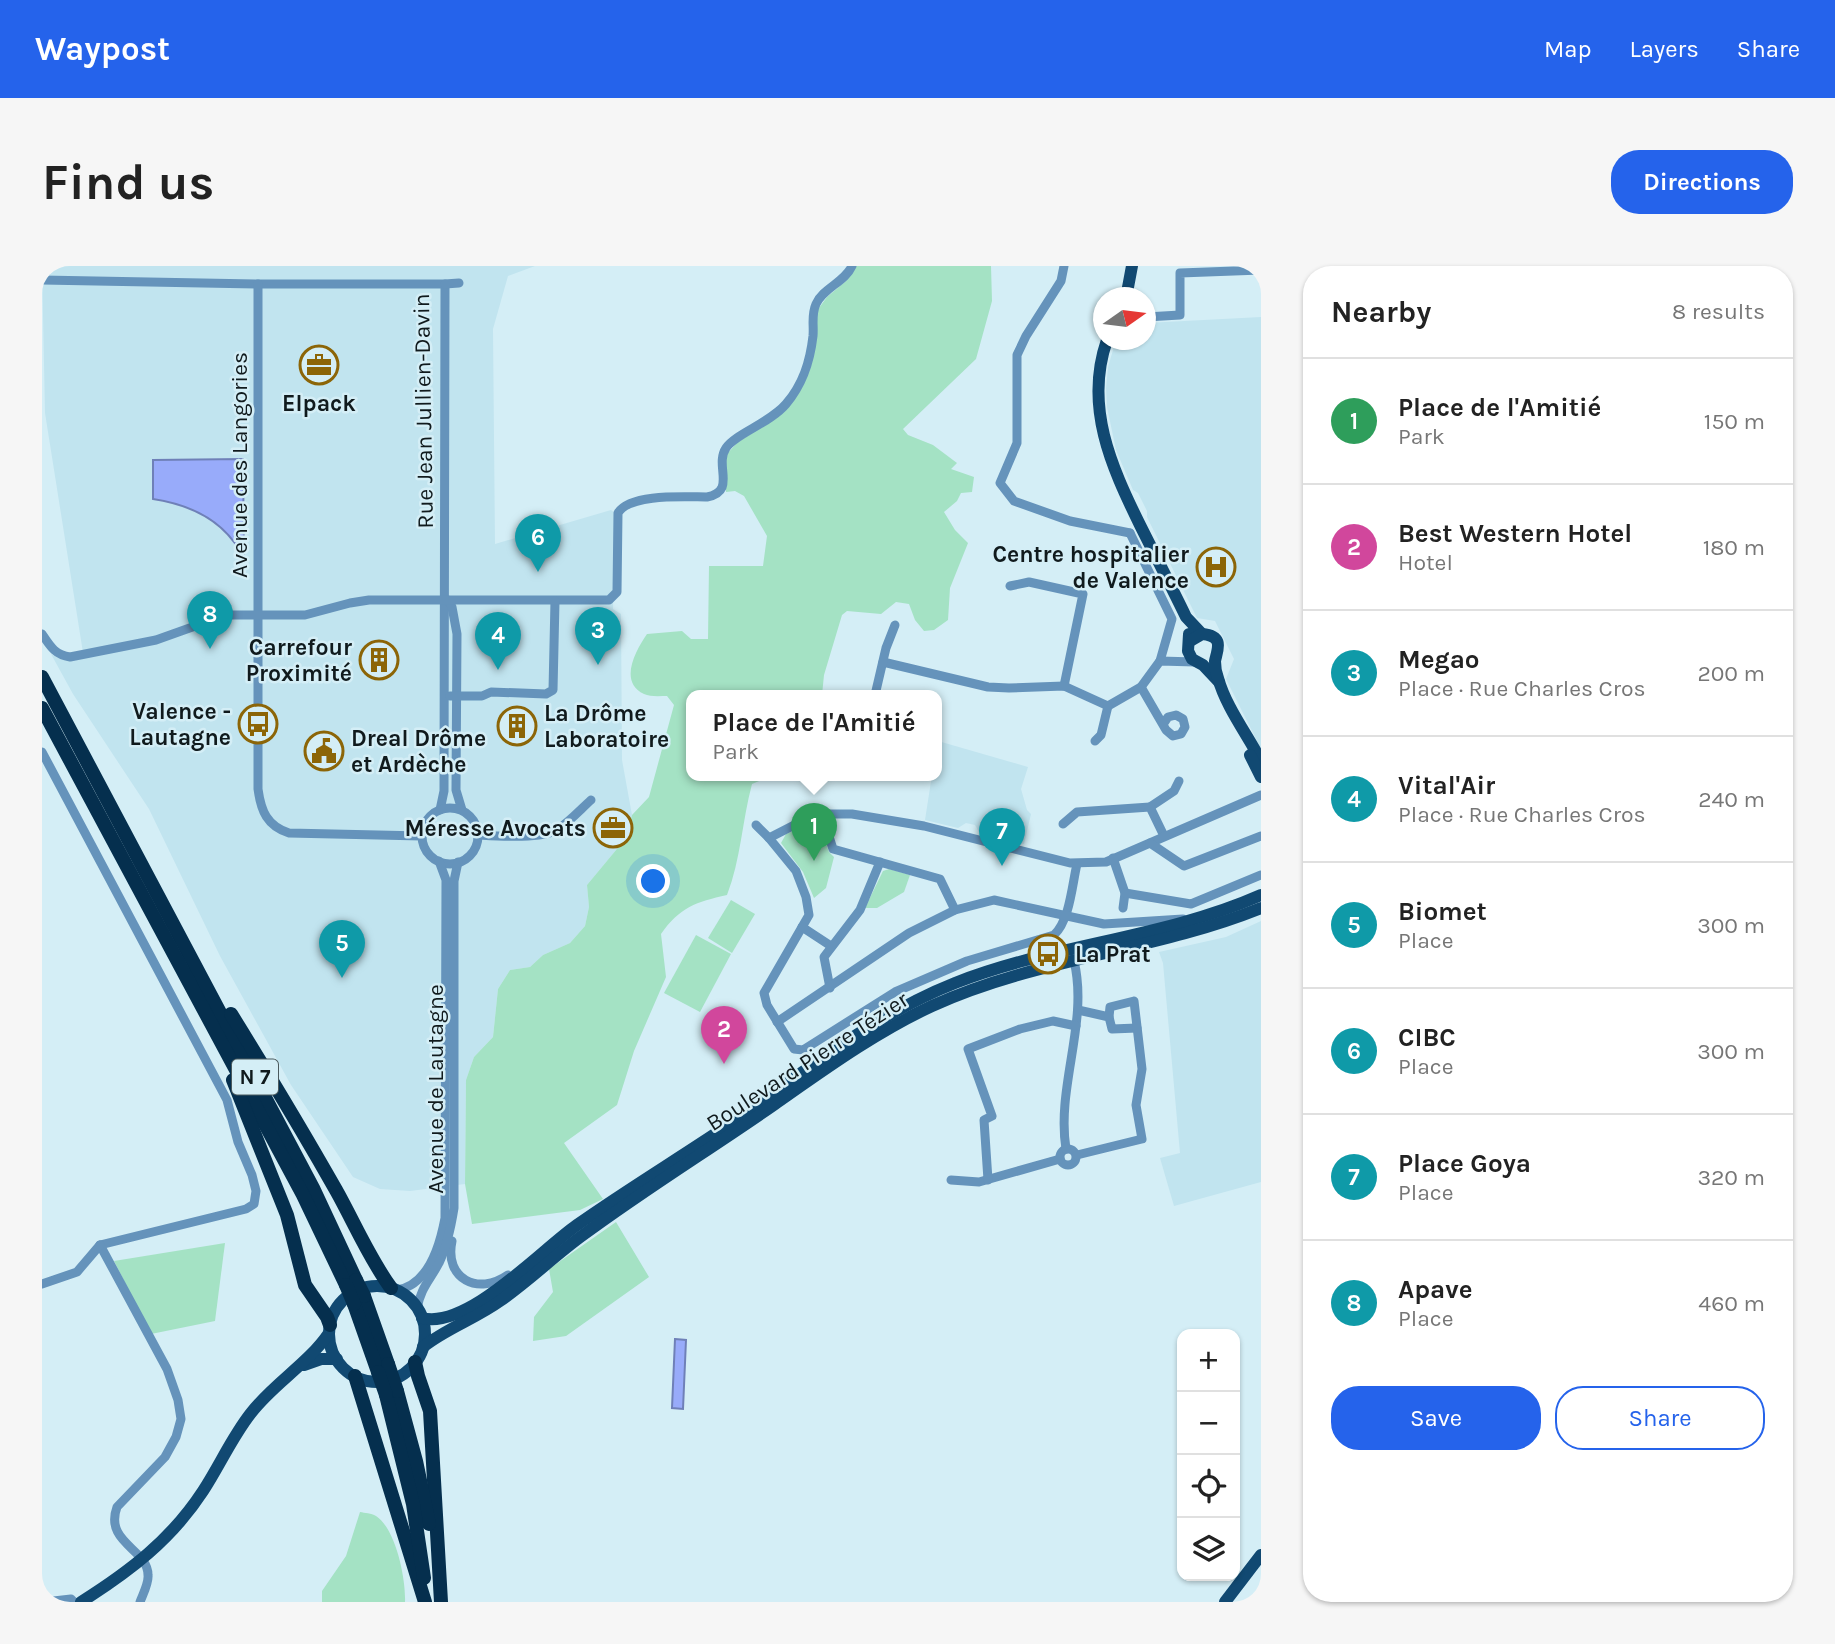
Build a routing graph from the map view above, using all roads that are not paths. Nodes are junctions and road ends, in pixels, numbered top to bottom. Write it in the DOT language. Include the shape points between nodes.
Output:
graph roads {
  1 [pos="852,266"];
  2 [pos="1064,266"];
  3 [pos="1132,266"];
  4 [pos="1261,270"];
  5 [pos="42,280"];
  6 [pos="459,283"];
  7 [pos="258,284"];
  8 [pos="445,284"];
  9 [pos="1128,287"];
  10 [pos="1156,316"];
  11 [pos="1103,350"];
  12 [pos="1137,519"];
  13 [pos="1130,533"];
  14 [pos="1010,586"];
  15 [pos="446,600"];
  16 [pos="555,601"];
  17 [pos="258,615"];
  18 [pos="1186,617"];
  19 [pos="895,625"];
  20 [pos="42,634"];
  21 [pos="1202,634"];
  22 [pos="1198,656"];
  23 [pos="1165,661"];
  24 [pos="883,662"];
  25 [pos="42,677"];
  26 [pos="1064,686"];
  27 [pos="1141,687"];
  28 [pos="876,690"];
  29 [pos="444,696"];
  30 [pos="456,696"];
  31 [pos="1108,706"];
  32 [pos="42,708"];
  33 [pos="1235,716"];
  34 [pos="1164,723"];
  35 [pos="1095,741"];
  36 [pos="42,751"];
  37 [pos="1261,761"];
  38 [pos="1261,778"];
  39 [pos="1179,781"];
  40 [pos="1261,795"];
  41 [pos="591,800"];
  42 [pos="1150,807"];
  43 [pos="440,810"];
  44 [pos="461,810"];
  45 [pos="822,815"];
  46 [pos="1063,824"];
  47 [pos="756,825"];
  48 [pos="478,835"];
  49 [pos="422,836"];
  50 [pos="1164,836"];
  51 [pos="1261,836"];
  52 [pos="769,838"];
  53 [pos="1150,843"];
  54 [pos="1113,858"];
  55 [pos="439,861"];
  56 [pos="458,862"];
  57 [pos="880,862"];
  58 [pos="1077,864"];
  59 [pos="1261,875"];
  60 [pos="148,877"];
  61 [pos="1125,893"];
  62 [pos="1261,895"];
  63 [pos="1123,908"];
  64 [pos="1261,908"];
  65 [pos="955,910"];
  66 [pos="1065,916"];
  67 [pos="1192,919"];
  68 [pos="802,927"];
  69 [pos="831,946"];
  70 [pos="1074,961"];
  71 [pos="191,982"];
  72 [pos="830,988"];
  73 [pos="1078,1010"];
  74 [pos="1109,1017"];
  75 [pos="777,1022"];
  76 [pos="1076,1026"];
  77 [pos="1137,1028"];
  78 [pos="1066,1149"];
  79 [pos="1077,1155"];
  80 [pos="1060,1159"];
  81 [pos="950,1180"];
  82 [pos="988,1180"];
  83 [pos="454,1208"];
  84 [pos="100,1245"];
  85 [pos="539,1254"];
  86 [pos="351,1282"];
  87 [pos="42,1284"];
  88 [pos="394,1289"];
  89 [pos="420,1314"];
  90 [pos="330,1326"];
  91 [pos="423,1346"];
  92 [pos="337,1359"];
  93 [pos="415,1362"];
  94 [pos="300,1366"];
  95 [pos="355,1376"];
  96 [pos="391,1393"];
  97 [pos="1261,1555"];
  98 [pos="142,1561"];
  99 [pos="1261,1596"];
  100 [pos="45,1602"];
  101 [pos="74,1602"];
  102 [pos="81,1602"];
  103 [pos="140,1602"];
  104 [pos="426,1602"];
  105 [pos="440,1602"];
  106 [pos="1225,1602"];
  107 [pos="1259,1602"];
  1 -- 16 [label="street" via="815,306 810,357 793,395 774,416 726,447 722,490 707,497 641,499 621,507 615,595 605,601"];
  2 -- 13 [label="street" via="1061,281 1017,355 1017,443 1000,483 1014,501 1070,521"];
  3 -- 9 [label="main road"];
  4 -- 10 [label="street" via="1180,273 1180,314"];
  5 -- 7 [label="street, Rue Jean Jullien-Davin"];
  6 -- 8 [label="street"];
  7 -- 8 [label="street, Rue Jean Jullien-Davin"];
  7 -- 17 [label="street, Avenue des Langories"];
  8 -- 15 [label="street, Rue Jean Jullien-Davin"];
  11 -- 12 [label="main road" via="1098,384 1101,429"];
  12 -- 13 [label="street"];
  12 -- 18 [label="main road"];
  13 -- 23 [label="street" via="1172,619"];
  14 -- 26 [label="street" via="1029,582 1083,594"];
  15 -- 16 [label="street"];
  15 -- 17 [label="street" via="369,600 304,615"];
  15 -- 29 [label="street"];
  15 -- 30 [label="street" via="457,634"];
  16 -- 30 [label="street" via="553,690 546,694"];
  17 -- 20 [label="street" via="226,615 156,640 70,657 53,650"];
  17 -- 49 [label="street, Avenue des Langories" via="258,789 266,819 277,830 302,835"];
  18 -- 21 [label="main road"];
  18 -- 22 [label="main road"];
  19 -- 24 [label="street"];
  21 -- 22 [label="main road"];
  21 -- 22 [label="main road" via="1211,635 1219,650"];
  22 -- 23 [label="street"];
  22 -- 33 [label="main road" via="1219,682"];
  23 -- 27 [label="street"];
  24 -- 26 [label="street" via="988,687"];
  24 -- 28 [label="street"];
  25 -- 60 [label="highway, N 7"];
  26 -- 31 [label="street"];
  27 -- 31 [label="street"];
  27 -- 34 [label="street"];
  29 -- 30 [label="street"];
  29 -- 43 [label="street" via="444,797"];
  30 -- 44 [label="street" via="456,790"];
  31 -- 35 [label="street" via="1101,735"];
  32 -- 71 [label="highway, N 7"];
  33 -- 37 [label="main road"];
  33 -- 38 [label="main road"];
  36 -- 84 [label="street" via="227,1100 256,1191 254,1204 246,1209"];
  39 -- 42 [label="street" via="1174,791"];
  40 -- 50 [label="street"];
  41 -- 48 [label="street" via="550,832"];
  42 -- 46 [label="street" via="1077,812"];
  42 -- 50 [label="street"];
  43 -- 44 [label="street"];
  43 -- 49 [label="street" via="425,823"];
  44 -- 48 [label="street" via="475,823"];
  45 -- 52 [label="street"];
  45 -- 57 [label="street" via="833,849"];
  45 -- 58 [label="street" via="852,814 924,826"];
  47 -- 52 [label="street"];
  48 -- 56 [label="street" via="473,852"];
  49 -- 55 [label="street" via="427,851"];
  50 -- 53 [label="street"];
  51 -- 53 [label="street" via="1184,866"];
  52 -- 68 [label="street" via="796,871 806,897 809,915"];
  53 -- 54 [label="street"];
  54 -- 58 [label="street"];
  54 -- 61 [label="street"];
  55 -- 56 [label="street"];
  55 -- 88 [label="street, Avenue de Lautagne" via="446,880 445,1218 435,1257 415,1282"];
  56 -- 83 [label="street, Avenue de Lautagne" via="454,881"];
  57 -- 65 [label="street" via="940,879"];
  57 -- 69 [label="street" via="860,910"];
  58 -- 66 [label="street"];
  59 -- 61 [label="street" via="1191,904"];
  60 -- 86 [label="highway, N 7" via="313,1188"];
  60 -- 88 [label="highway" via="303,1131 378,1270"];
  61 -- 63 [label="street"];
  62 -- 67 [label="main road, Boulevard Pierre Tézier"];
  64 -- 70 [label="main road, Boulevard Pierre Tézier" via="1196,931"];
  65 -- 66 [label="street" via="994,900"];
  65 -- 72 [label="street" via="909,933"];
  66 -- 67 [label="street" via="1104,924"];
  66 -- 75 [label="street" via="1054,935 967,961 895,992 803,1050 794,1049"];
  67 -- 85 [label="main road, Boulevard Pierre Tézier" via="1033,958 927,994 851,1037"];
  68 -- 69 [label="street"];
  68 -- 75 [label="street" via="764,993"];
  69 -- 72 [label="street" via="824,957"];
  70 -- 73 [label="street"];
  70 -- 91 [label="main road, Boulevard Pierre Tézier" via="989,985 902,1022 606,1219 501,1301"];
  71 -- 86 [label="highway, N 7"];
  71 -- 90 [label="highway" via="287,1214 301,1275"];
  72 -- 75 [label="street"];
  73 -- 74 [label="street"];
  73 -- 76 [label="street"];
  74 -- 77 [label="street" via="1112,1029"];
  74 -- 77 [label="street" via="1110,1007 1134,1001"];
  76 -- 78 [label="street" via="1067,1082"];
  76 -- 82 [label="street" via="1053,1021 968,1049 992,1116 984,1120"];
  77 -- 79 [label="street" via="1142,1069 1136,1105 1142,1139"];
  78 -- 79 [label="street"];
  78 -- 80 [label="street"];
  79 -- 80 [label="street" via="1071,1165"];
  80 -- 82 [label="street"];
  81 -- 82 [label="street"];
  83 -- 85 [label="street" via="450,1255 457,1274 466,1280 494,1284"];
  83 -- 89 [label="street, Avenue de Lautagne" via="448,1241 421,1291"];
  84 -- 87 [label="street" via="77,1272"];
  84 -- 98 [label="street" via="167,1369 181,1419 165,1457 117,1507 117,1531"];
  85 -- 89 [label="main road, Boulevard Pierre Tézier" via="473,1306 442,1320"];
  86 -- 96 [label="highway, N 7, bridge"];
  88 -- 89 [label="main road"];
  88 -- 90 [label="main road" via="372,1286 355,1292 342,1301"];
  89 -- 91 [label="main road"];
  90 -- 92 [label="main road"];
  90 -- 94 [label="main road"];
  91 -- 93 [label="main road"];
  92 -- 94 [label="main road"];
  92 -- 95 [label="main road"];
  93 -- 95 [label="main road" via="391,1379 369,1381"];
  93 -- 105 [label="highway" via="430,1411"];
  94 -- 98 [label="main road" via="251,1412 186,1515"];
  95 -- 104 [label="highway"];
  96 -- 104 [label="highway, N 7"];
  96 -- 105 [label="highway, N 7" via="425,1502"];
  97 -- 106 [label="main road"];
  98 -- 102 [label="main road"];
  98 -- 103 [label="street" via="149,1576"];
  99 -- 107 [label="street"];
  100 -- 101 [label="street"];
}
